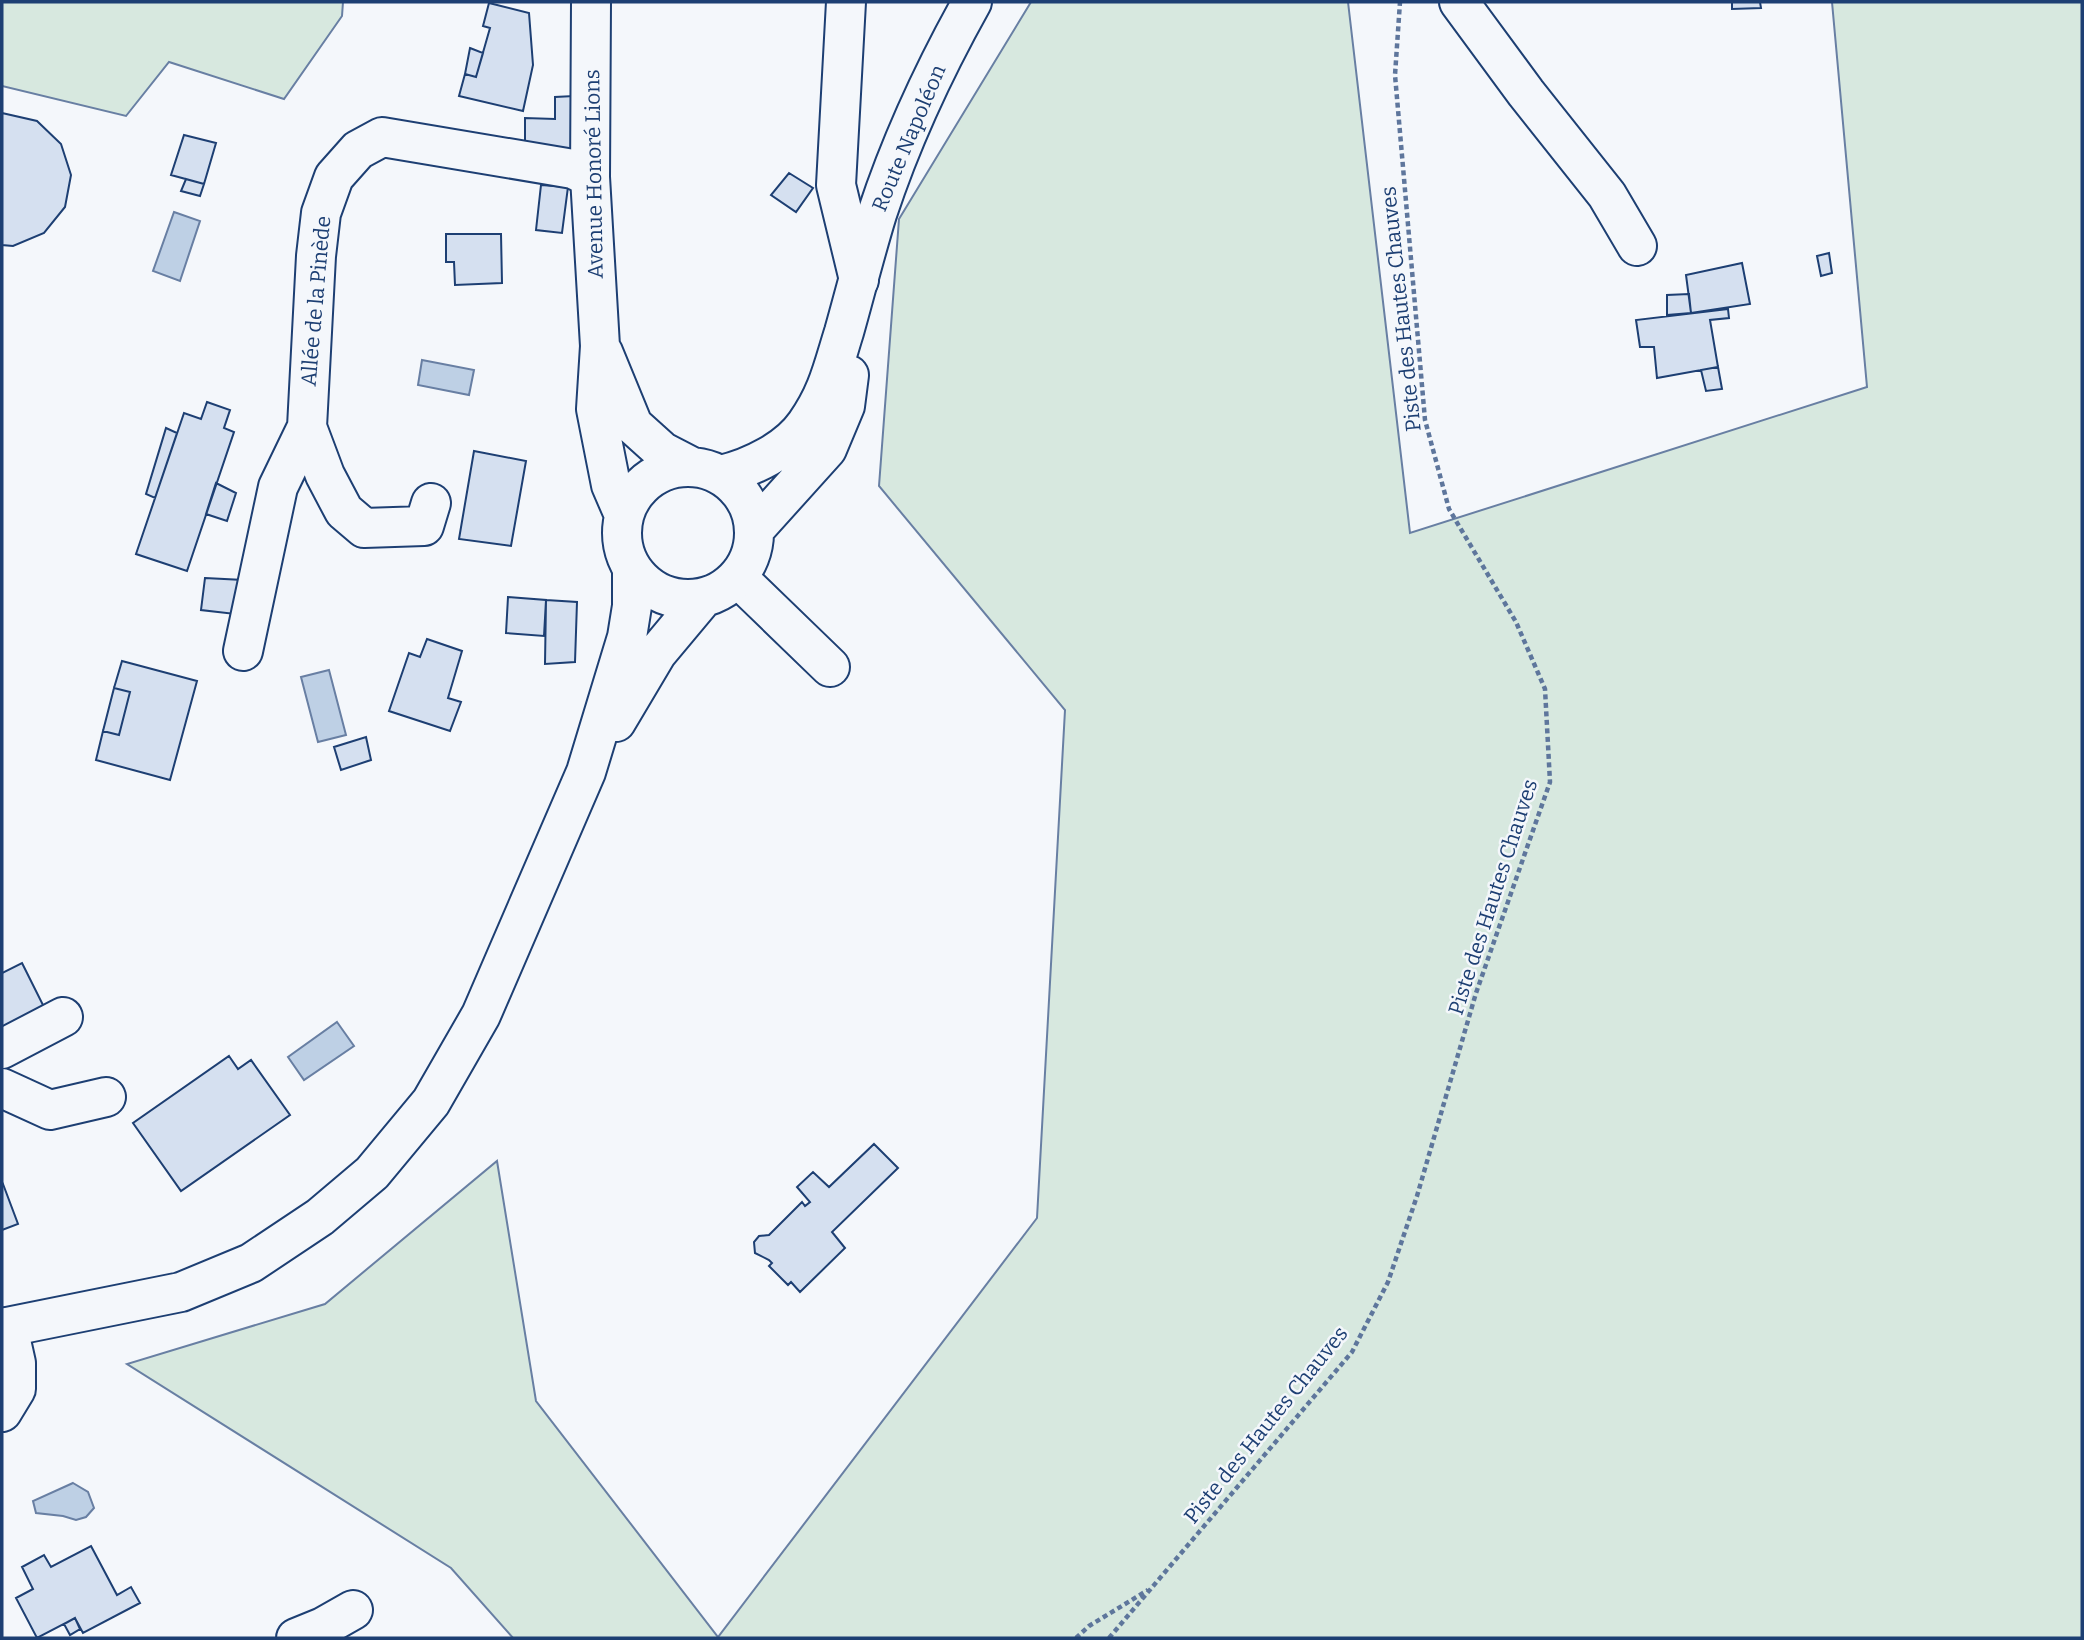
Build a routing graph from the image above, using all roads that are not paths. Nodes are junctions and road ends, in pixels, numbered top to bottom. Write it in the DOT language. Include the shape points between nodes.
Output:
graph roads {
  1 [pos="591,2"];
  2 [pos="846,2"];
  3 [pos="972,2"];
  4 [pos="1459,2"];
  5 [pos="590,177"];
  6 [pos="1637,246"];
  7 [pos="859,280"];
  8 [pos="600,346"];
  9 [pos="307,427"];
  10 [pos="707,471"];
  11 [pos="431,503"];
  12 [pos="624,515"];
  13 [pos="754,530"];
  14 [pos="632,571"];
  15 [pos="738,578"];
  16 [pos="703,598"];
  17 [pos="243,651"];
  18 [pos="830,667"];
  19 [pos="586,772"];
  20 [pos="64,1017"];
  21 [pos="2,1049"];
  22 [pos="2,1088"];
  23 [pos="106,1097"];
  24 [pos="5,1328"];
  25 [pos="2,1412"];
  26 [pos="353,1610"];
  27 [pos="296,1638"];
  1 -- 5 [label="main road, Avenue Honoré Lions"];
  2 -- 7 [label="main road" via="836,185"];
  3 -- 7 [label="main road, Route Napoléon" via="899,152"];
  4 -- 6 [label="main road" via="1607,195"];
  5 -- 8 [label="main road, Avenue Honoré Lions"];
  5 -- 9 [label="main road, Allée de la Pinède" via="573,169 382,137 358,150 334,177 321,213"];
  7 -- 10 [label="main road, Route Napoléon" via="825,393 804,427 770,456 738,471"];
  7 -- 13 [label="main road, Route Napoléon" via="845,406 827,449"];
  8 -- 10 [label="main road, Avenue Honoré Lions" via="633,425 663,452"];
  8 -- 12 [label="main road, Avenue Honoré Lions" via="596,409 611,485"];
  9 -- 11 [label="main road" via="344,511 364,528 424,526"];
  9 -- 17 [label="main road, Allée de la Pinède" via="278,487"];
  10 -- 12 [label="main road" via="674,468 657,474 631,499"];
  10 -- 13 [label="main road" via="738,489 750,508"];
  12 -- 14 [label="main road" via="621,534"];
  13 -- 15 [label="main road" via="753,547"];
  14 -- 16 [label="main road" via="663,595"];
  14 -- 19 [label="main road" via="627,637"];
  15 -- 16 [label="main road"];
  15 -- 18 [label="main road"];
  16 -- 19 [label="main road" via="657,653"];
  19 -- 24 [label="main road" via="481,1015 431,1102 372,1173 320,1217 251,1262 181,1292"];
  20 -- 21 [label="main road"];
  22 -- 23 [label="main road" via="50,1110"];
  24 -- 25 [label="main road" via="16,1363 16,1389"];
  26 -- 27 [label="main road"];
}
